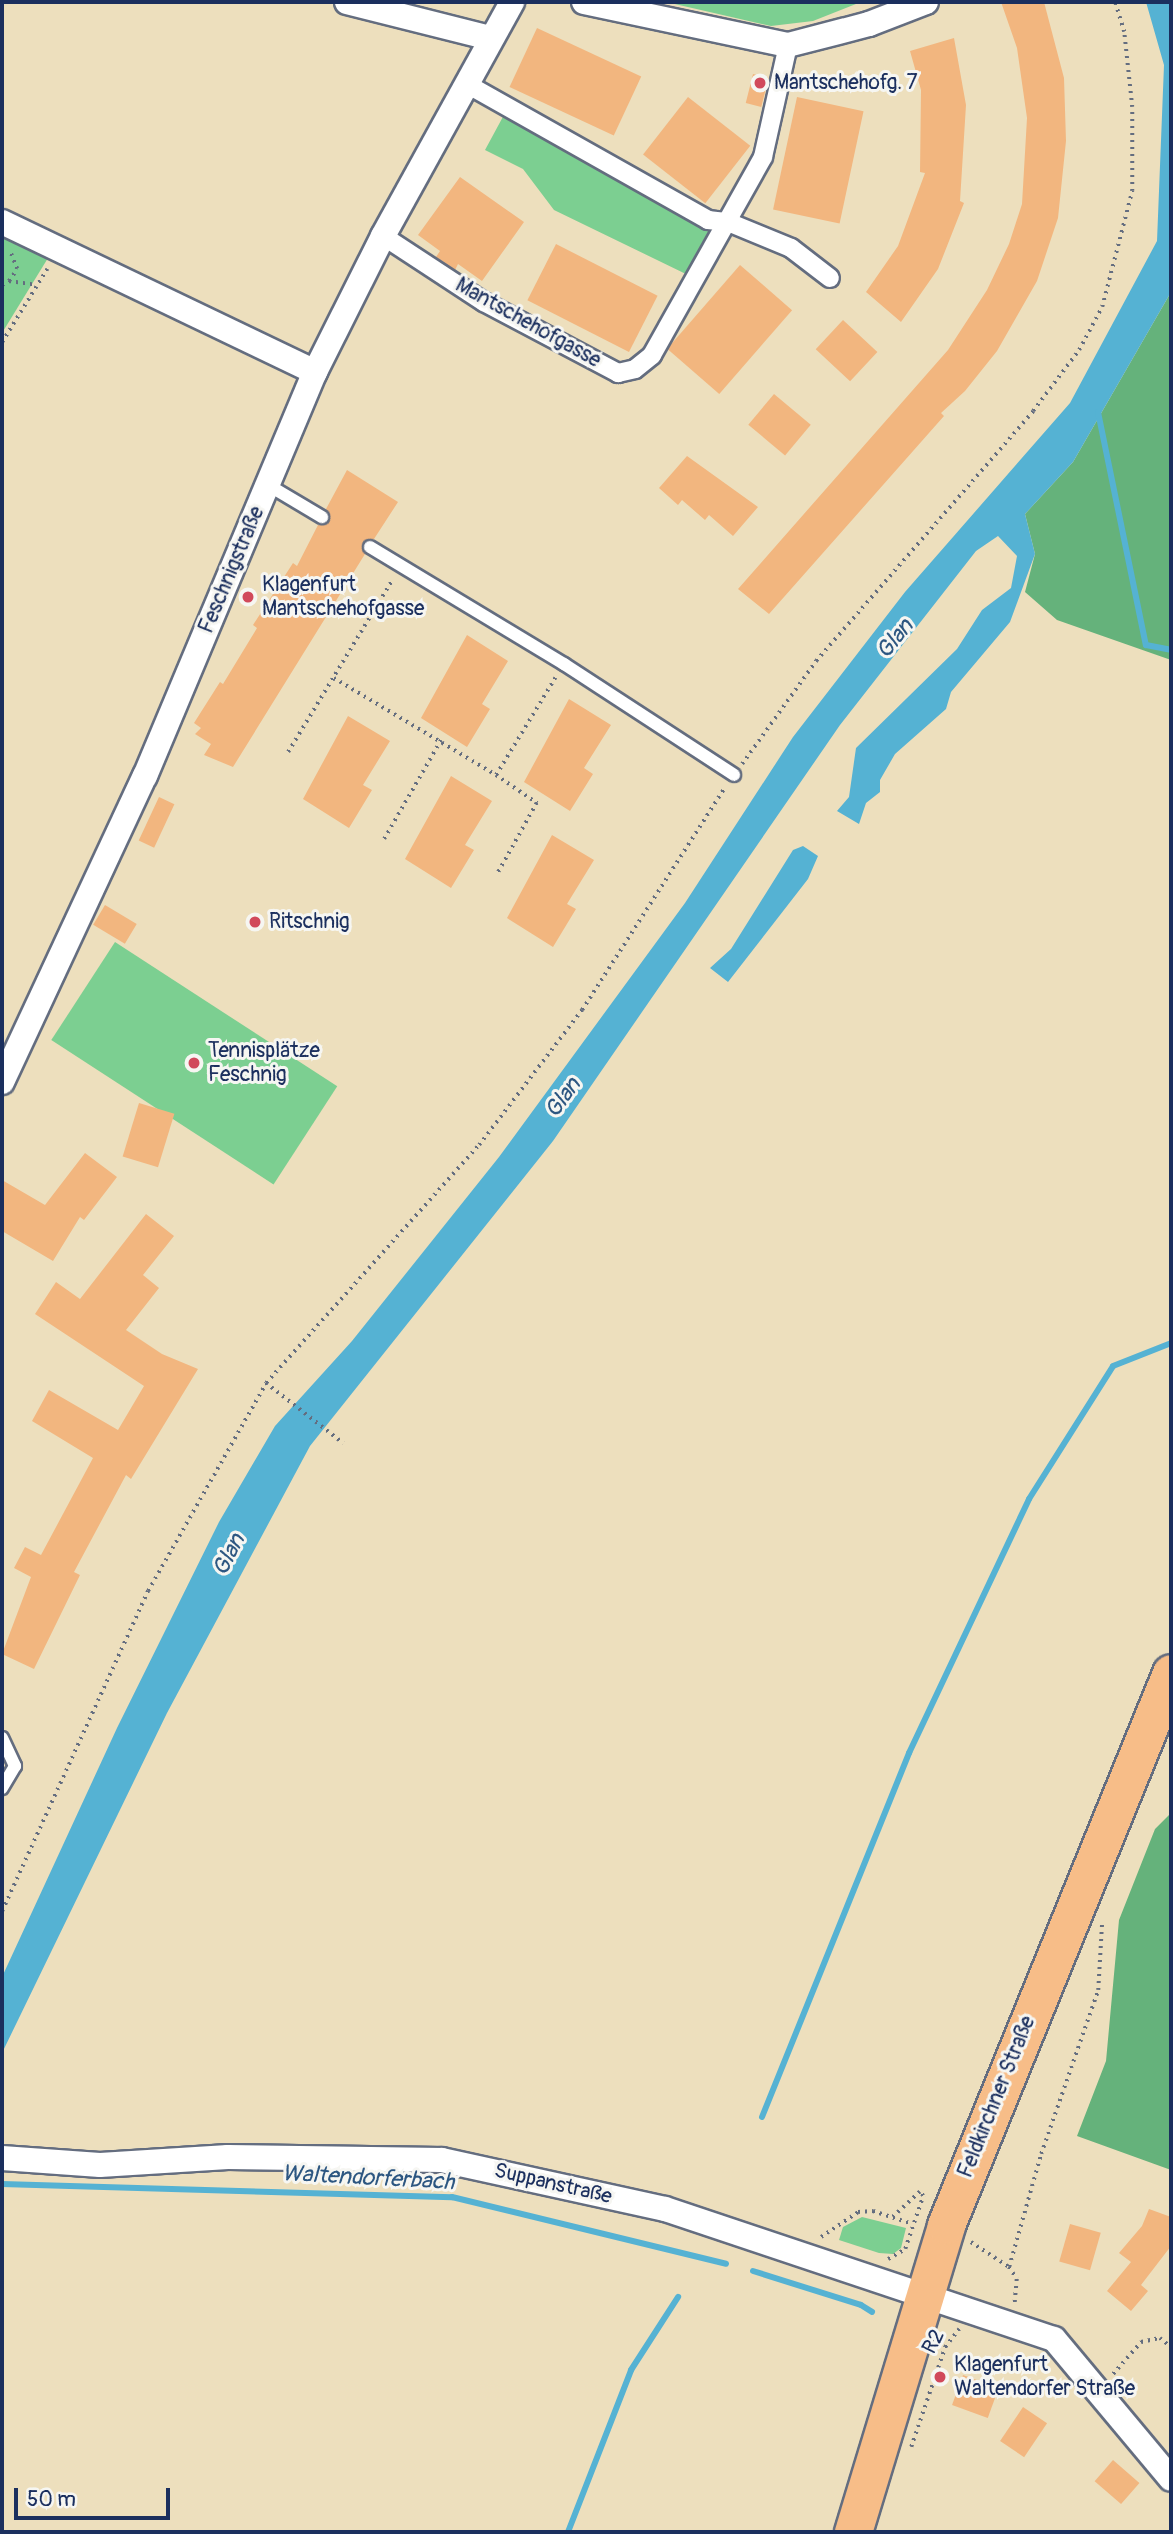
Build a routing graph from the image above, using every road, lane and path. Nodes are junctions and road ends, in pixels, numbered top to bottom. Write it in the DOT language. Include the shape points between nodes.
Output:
graph roads {
  1 [pos="347,2"];
  2 [pos="512,2"];
  3 [pos="583,2"];
  4 [pos="926,2"];
  5 [pos="1115,2"];
  6 [pos="490,38"];
  7 [pos="788,45"];
  8 [pos="465,83"];
  9 [pos="2,222"];
  10 [pos="728,222"];
  11 [pos="383,236"];
  12 [pos="7,248"];
  13 [pos="60,249"];
  14 [pos="830,278"];
  15 [pos="9,281"];
  16 [pos="2,285"];
  17 [pos="37,285"];
  18 [pos="2,342"];
  19 [pos="315,372"];
  20 [pos="268,485"];
  21 [pos="322,517"];
  22 [pos="370,547"];
  23 [pos="401,566"];
  24 [pos="564,664"];
  25 [pos="334,678"];
  26 [pos="441,740"];
  27 [pos="288,752"];
  28 [pos="496,775"];
  29 [pos="734,775"];
  30 [pos="384,839"];
  31 [pos="498,873"];
  32 [pos="2,1082"];
  33 [pos="266,1383"];
  34 [pos="343,1443"];
  35 [pos="1171,1673"];
  36 [pos="2,1738"];
  37 [pos="2,1788"];
  38 [pos="1102,1909"];
  39 [pos="2,1911"];
  40 [pos="2,2158"];
  41 [pos="893,2217"];
  42 [pos="822,2238"];
  43 [pos="834,2242"];
  44 [pos="971,2242"];
  45 [pos="881,2258"];
  46 [pos="1009,2267"];
  47 [pos="924,2293"];
  48 [pos="1009,2322"];
  49 [pos="972,2328"];
  50 [pos="1171,2347"];
  51 [pos="1100,2388"];
  52 [pos="906,2460"];
  53 [pos="1171,2479"];
  54 [pos="853,2532"];
  1 -- 6 [label="street"];
  2 -- 6 [label="street"];
  3 -- 7 [label="street"];
  4 -- 7 [label="street" via="869,24"];
  5 -- 29 [label="path" via="1124,32 1132,107 1132,191 1102,307 1079,350 1033,411 816,661"];
  6 -- 8 [label="street"];
  7 -- 10 [label="street, Mantschehofgasse" via="763,157"];
  8 -- 10 [label="street" via="708,220"];
  8 -- 11 [label="street"];
  9 -- 13 [label="street"];
  10 -- 11 [label="street, Mantschehofgasse" via="652,355 635,369 618,373 484,302"];
  10 -- 14 [label="street" via="791,248"];
  11 -- 19 [label="street"];
  12 -- 15 [label="path" via="17,269"];
  13 -- 17 [label="path"];
  13 -- 19 [label="street"];
  15 -- 16 [label="path"];
  15 -- 17 [label="path"];
  17 -- 18 [label="path"];
  19 -- 20 [label="street, Feschnigstraße"];
  20 -- 21 [label="lane"];
  20 -- 32 [label="street, Feschnigstraße" via="145,776"];
  22 -- 23 [label="lane"];
  23 -- 24 [label="lane"];
  23 -- 25 [label="path"];
  24 -- 28 [label="path"];
  24 -- 29 [label="lane"];
  25 -- 26 [label="path"];
  25 -- 27 [label="path"];
  26 -- 28 [label="path"];
  26 -- 30 [label="path"];
  28 -- 31 [label="path" via="537,803"];
  29 -- 33 [label="path" via="582,1010 479,1145"];
  33 -- 34 [label="path"];
  33 -- 39 [label="path" via="148,1591"];
  35 -- 47 [label="main road, Feldkirchner Straße" via="1006,2075"];
  36 -- 37 [label="lane" via="15,1766"];
  38 -- 46 [label="path" via="1098,1990 1041,2154"];
  40 -- 47 [label="street, Suppanstraße" via="100,2165 228,2157 442,2160 665,2209"];
  41 -- 45 [label="path" via="920,2192 923,2196 905,2249 892,2259"];
  42 -- 43 [label="path"];
  44 -- 46 [label="path"];
  46 -- 48 [label="path" via="1018,2292"];
  47 -- 48 [label="street, Suppanstraße"];
  47 -- 54 [label="main road, Feldkirchner Straße"];
  48 -- 51 [label="street, Suppanstraße" via="1054,2339"];
  49 -- 52 [label="path, R2" via="960,2328 945,2347"];
  50 -- 51 [label="path" via="1160,2338 1141,2342"];
  51 -- 53 [label="street, Suppanstraße"];
}
